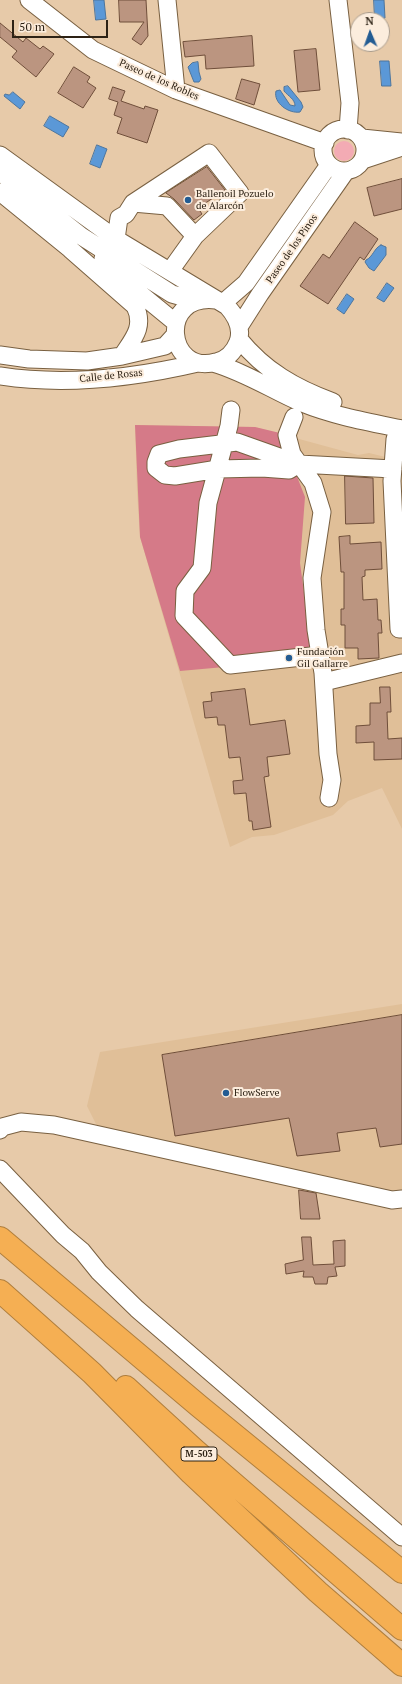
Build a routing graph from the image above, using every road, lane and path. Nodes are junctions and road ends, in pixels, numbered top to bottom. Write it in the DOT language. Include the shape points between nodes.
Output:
graph roads {
  1 [pos="29,0"];
  2 [pos="167,0"];
  3 [pos="338,0"];
  4 [pos="176,90"];
  5 [pos="355,134"];
  6 [pos="402,142"];
  7 [pos="325,143"];
  8 [pos="402,147"];
  9 [pos="0,155"];
  10 [pos="363,160"];
  11 [pos="329,165"];
  12 [pos="346,171"];
  13 [pos="0,172"];
  14 [pos="0,192"];
  15 [pos="134,203"];
  16 [pos="81,236"];
  17 [pos="195,236"];
  18 [pos="116,239"];
  19 [pos="170,271"];
  20 [pos="197,301"];
  21 [pos="220,302"];
  22 [pos="175,329"];
  23 [pos="239,333"];
  24 [pos="0,355"];
  25 [pos="122,356"];
  26 [pos="206,363"];
  27 [pos="0,376"];
  28 [pos="231,410"];
  29 [pos="294,417"];
  30 [pos="402,424"];
  31 [pos="400,436"];
  32 [pos="225,442"];
  33 [pos="299,464"];
  34 [pos="218,469"];
  35 [pos="393,469"];
  36 [pos="398,513"];
  37 [pos="402,629"];
  38 [pos="320,655"];
  39 [pos="402,663"];
  40 [pos="324,682"];
  41 [pos="329,798"];
  42 [pos="0,1130"];
  43 [pos="0,1169"];
  44 [pos="402,1200"];
  45 [pos="0,1238"];
  46 [pos="0,1275"];
  47 [pos="0,1291"];
  48 [pos="402,1537"];
  49 [pos="402,1572"];
  50 [pos="402,1629"];
  51 [pos="402,1665"];
  1 -- 4 [label="street, Paseo de los Robles" via="93,50"];
  2 -- 4 [label="street"];
  3 -- 5 [label="street"];
  4 -- 7 [label="street, Paseo de los Robles"];
  5 -- 6 [label="street"];
  5 -- 7 [label="street" via="334,132"];
  5 -- 10 [label="street" via="365,149"];
  7 -- 11 [label="street" via="324,155"];
  8 -- 10 [label="street"];
  9 -- 18 [label="street"];
  10 -- 12 [label="street" via="354,169"];
  11 -- 12 [label="street"];
  11 -- 21 [label="street, Paseo de los Pinos" via="246,283"];
  12 -- 23 [label="street, Paseo de los Pinos" via="260,294"];
  13 -- 16 [label="street"];
  14 -- 25 [label="street" via="135,306 140,316 139,327"];
  15 -- 17 [label="street" via="167,206"];
  15 -- 17 [label="street" via="209,153 240,193"];
  15 -- 18 [label="street" via="126,214 119,218"];
  16 -- 20 [label="street" via="172,294"];
  16 -- 22 [label="street"];
  17 -- 19 [label="street"];
  18 -- 19 [label="street"];
  19 -- 21 [label="street"];
  20 -- 21 [label="street" via="207,299"];
  20 -- 22 [label="street" via="184,309"];
  21 -- 23 [label="street" via="235,315"];
  22 -- 25 [label="street, Calle de Rosas" via="165,346"];
  22 -- 26 [label="street" via="180,349 190,359"];
  23 -- 26 [label="street" via="232,352 220,361"];
  23 -- 30 [label="street" via="265,367 287,381 346,407"];
  24 -- 25 [label="street, Calle de Rosas" via="86,361"];
  26 -- 27 [label="street, Calle de Rosas" via="91,380 21,379"];
  26 -- 31 [label="street" via="233,369 281,394"];
  28 -- 32 [label="street"];
  29 -- 33 [label="street" via="287,435 292,454"];
  31 -- 35 [label="street"];
  32 -- 33 [label="street" via="237,442"];
  32 -- 34 [label="street"];
  32 -- 34 [label="street" via="158,454 156,462 156,468 165,475 175,476"];
  33 -- 34 [label="street" via="289,470"];
  33 -- 35 [label="street"];
  33 -- 38 [label="street" via="313,483 322,512 312,578"];
  34 -- 38 [label="street" via="208,503 202,568 185,591 184,616 230,665"];
  35 -- 36 [label="street"];
  36 -- 37 [label="street" via="399,629"];
  38 -- 40 [label="street"];
  39 -- 40 [label="street"];
  40 -- 41 [label="street" via="332,780"];
  42 -- 44 [label="street" via="2,1127 21,1122 54,1125 392,1200"];
  43 -- 48 [label="street" via="138,1309"];
  45 -- 49 [label="highway" via="199,1406"];
  46 -- 50 [label="highway, M-503"];
  47 -- 51 [label="highway" via="92,1373 191,1473 318,1592"];
}
